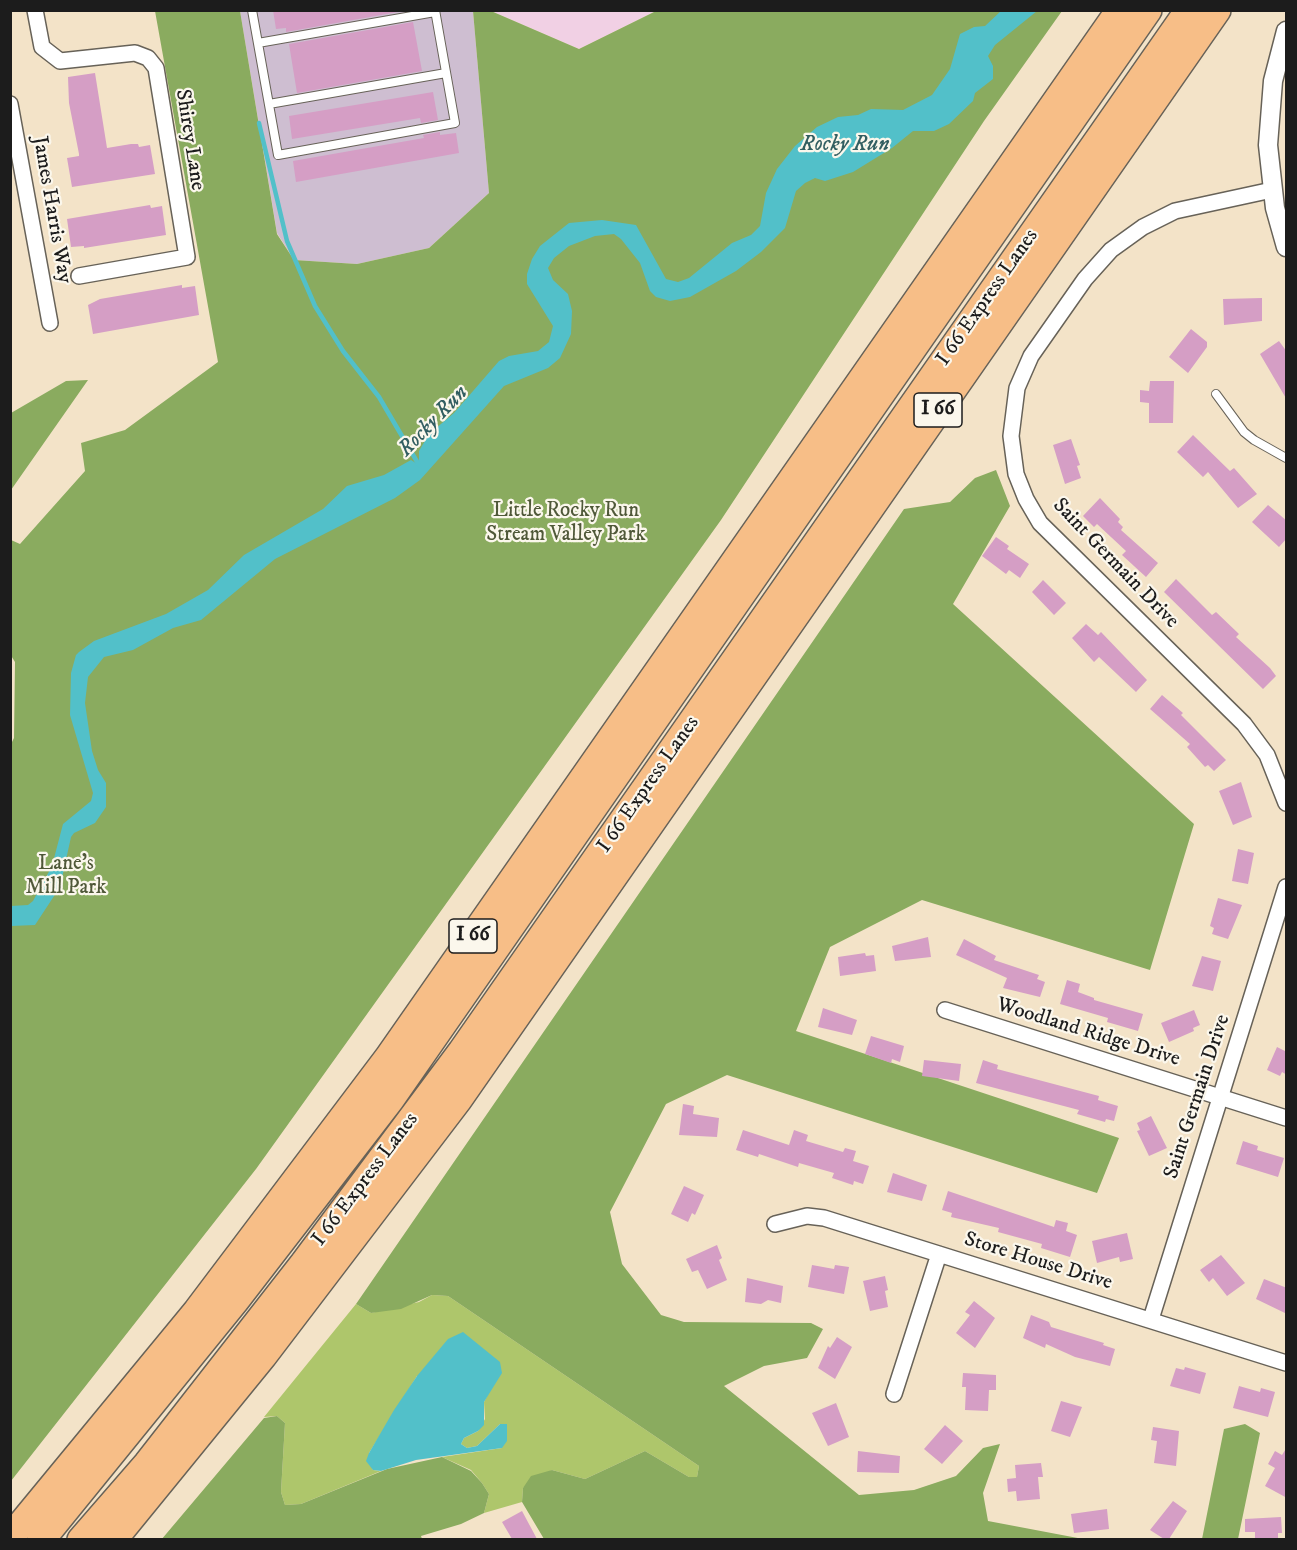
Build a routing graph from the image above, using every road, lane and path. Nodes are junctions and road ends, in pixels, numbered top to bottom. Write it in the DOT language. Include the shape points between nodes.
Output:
graph roads {
  1 [pos="252,10"];
  2 [pos="1120,10"];
  3 [pos="1148,10"];
  4 [pos="1189,10"];
  5 [pos="1216,10"];
  6 [pos="435,11"];
  7 [pos="37,18"];
  8 [pos="1287,31"];
  9 [pos="258,43"];
  10 [pos="446,73"];
  11 [pos="10,104"];
  12 [pos="269,104"];
  13 [pos="1272,190"];
  14 [pos="1287,247"];
  15 [pos="79,276"];
  16 [pos="50,323"];
  17 [pos="1216,393"];
  18 [pos="1287,458"];
  19 [pos="1287,803"];
  20 [pos="1287,887"];
  21 [pos="945,1010"];
  22 [pos="1221,1097"];
  23 [pos="1287,1118"];
  24 [pos="775,1224"];
  25 [pos="939,1254"];
  26 [pos="1151,1319"];
  27 [pos="1287,1363"];
  28 [pos="894,1394"];
  29 [pos="10,1538"];
  30 [pos="41,1539"];
  31 [pos="81,1539"];
  32 [pos="112,1539"];
  1 -- 9 [label="lane"];
  2 -- 29 [label="highway, I 66" via="388,1058 197,1311"];
  3 -- 30 [label="highway, I 66 Express Lanes" via="390,1100 236,1301"];
  4 -- 31 [label="highway, I 66 Express Lanes" via="462,1051 304,1263 147,1464"];
  5 -- 32 [label="highway, I 66" via="458,1100 270,1347"];
  6 -- 9 [label="lane"];
  6 -- 10 [label="lane"];
  7 -- 15 [label="street, Shirey Lane" via="42,47 60,61 135,52 148,58 156,68 187,257"];
  8 -- 13 [label="street" via="1273,81 1270,112"];
  9 -- 12 [label="lane"];
  10 -- 12 [label="lane"];
  10 -- 12 [label="lane" via="455,123 278,155"];
  11 -- 16 [label="street, James Harris Way"];
  13 -- 14 [label="street"];
  13 -- 19 [label="street, Saint Germain Drive" via="1175,211 1143,227 1112,250 1085,279 1031,356 1017,388 1011,436 1016,474 1040,523 1244,724 1267,754"];
  17 -- 18 [label="lane" via="1244,432"];
  20 -- 22 [label="street, Saint Germain Drive"];
  21 -- 22 [label="street, Woodland Ridge Drive"];
  22 -- 23 [label="street, Woodland Ridge Drive"];
  22 -- 26 [label="street, Saint Germain Drive"];
  24 -- 25 [label="street, Store House Drive" via="807,1216 824,1218"];
  25 -- 26 [label="street, Store House Drive"];
  25 -- 28 [label="street"];
  26 -- 27 [label="street, Store House Drive"];
}
